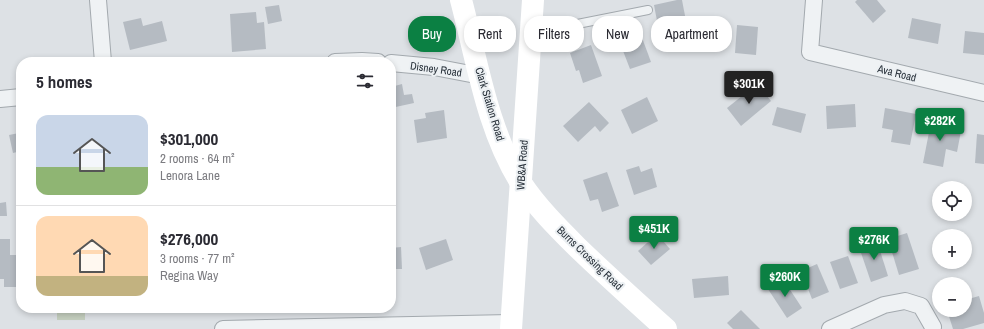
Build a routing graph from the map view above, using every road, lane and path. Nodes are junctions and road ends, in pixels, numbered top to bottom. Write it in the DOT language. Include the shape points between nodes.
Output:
graph roads {
  1 [pos="98,0"];
  2 [pos="461,0"];
  3 [pos="533,0"];
  4 [pos="814,0"];
  5 [pos="648,10"];
  6 [pos="532,16"];
  7 [pos="584,23"];
  8 [pos="530,52"];
  9 [pos="103,57"];
  10 [pos="396,63"];
  11 [pos="481,76"];
  12 [pos="984,93"];
  13 [pos="16,97"];
  14 [pos="0,99"];
  15 [pos="521,182"];
  16 [pos="511,326"];
  17 [pos="933,327"];
  18 [pos="224,329"];
  19 [pos="666,329"];
  20 [pos="830,329"];
  1 -- 9 [label="street"];
  2 -- 11 [label="street, Clark Station Road"];
  3 -- 6 [label="street, WB&A Road"];
  4 -- 12 [label="street, Ava Road" via="810,52"];
  5 -- 7 [label="lane"];
  8 -- 15 [label="street, WB&A Road"];
  10 -- 11 [label="street, Disney Road" via="434,67"];
  11 -- 15 [label="street, Clark Station Road" via="496,128"];
  13 -- 14 [label="street"];
  15 -- 16 [label="street, WB&A Road"];
  15 -- 19 [label="street, Burns Crossing Road" via="538,206 569,238"];
  16 -- 18 [label="street"];
  17 -- 20 [label="street" via="921,306 905,301 884,305"];
}
